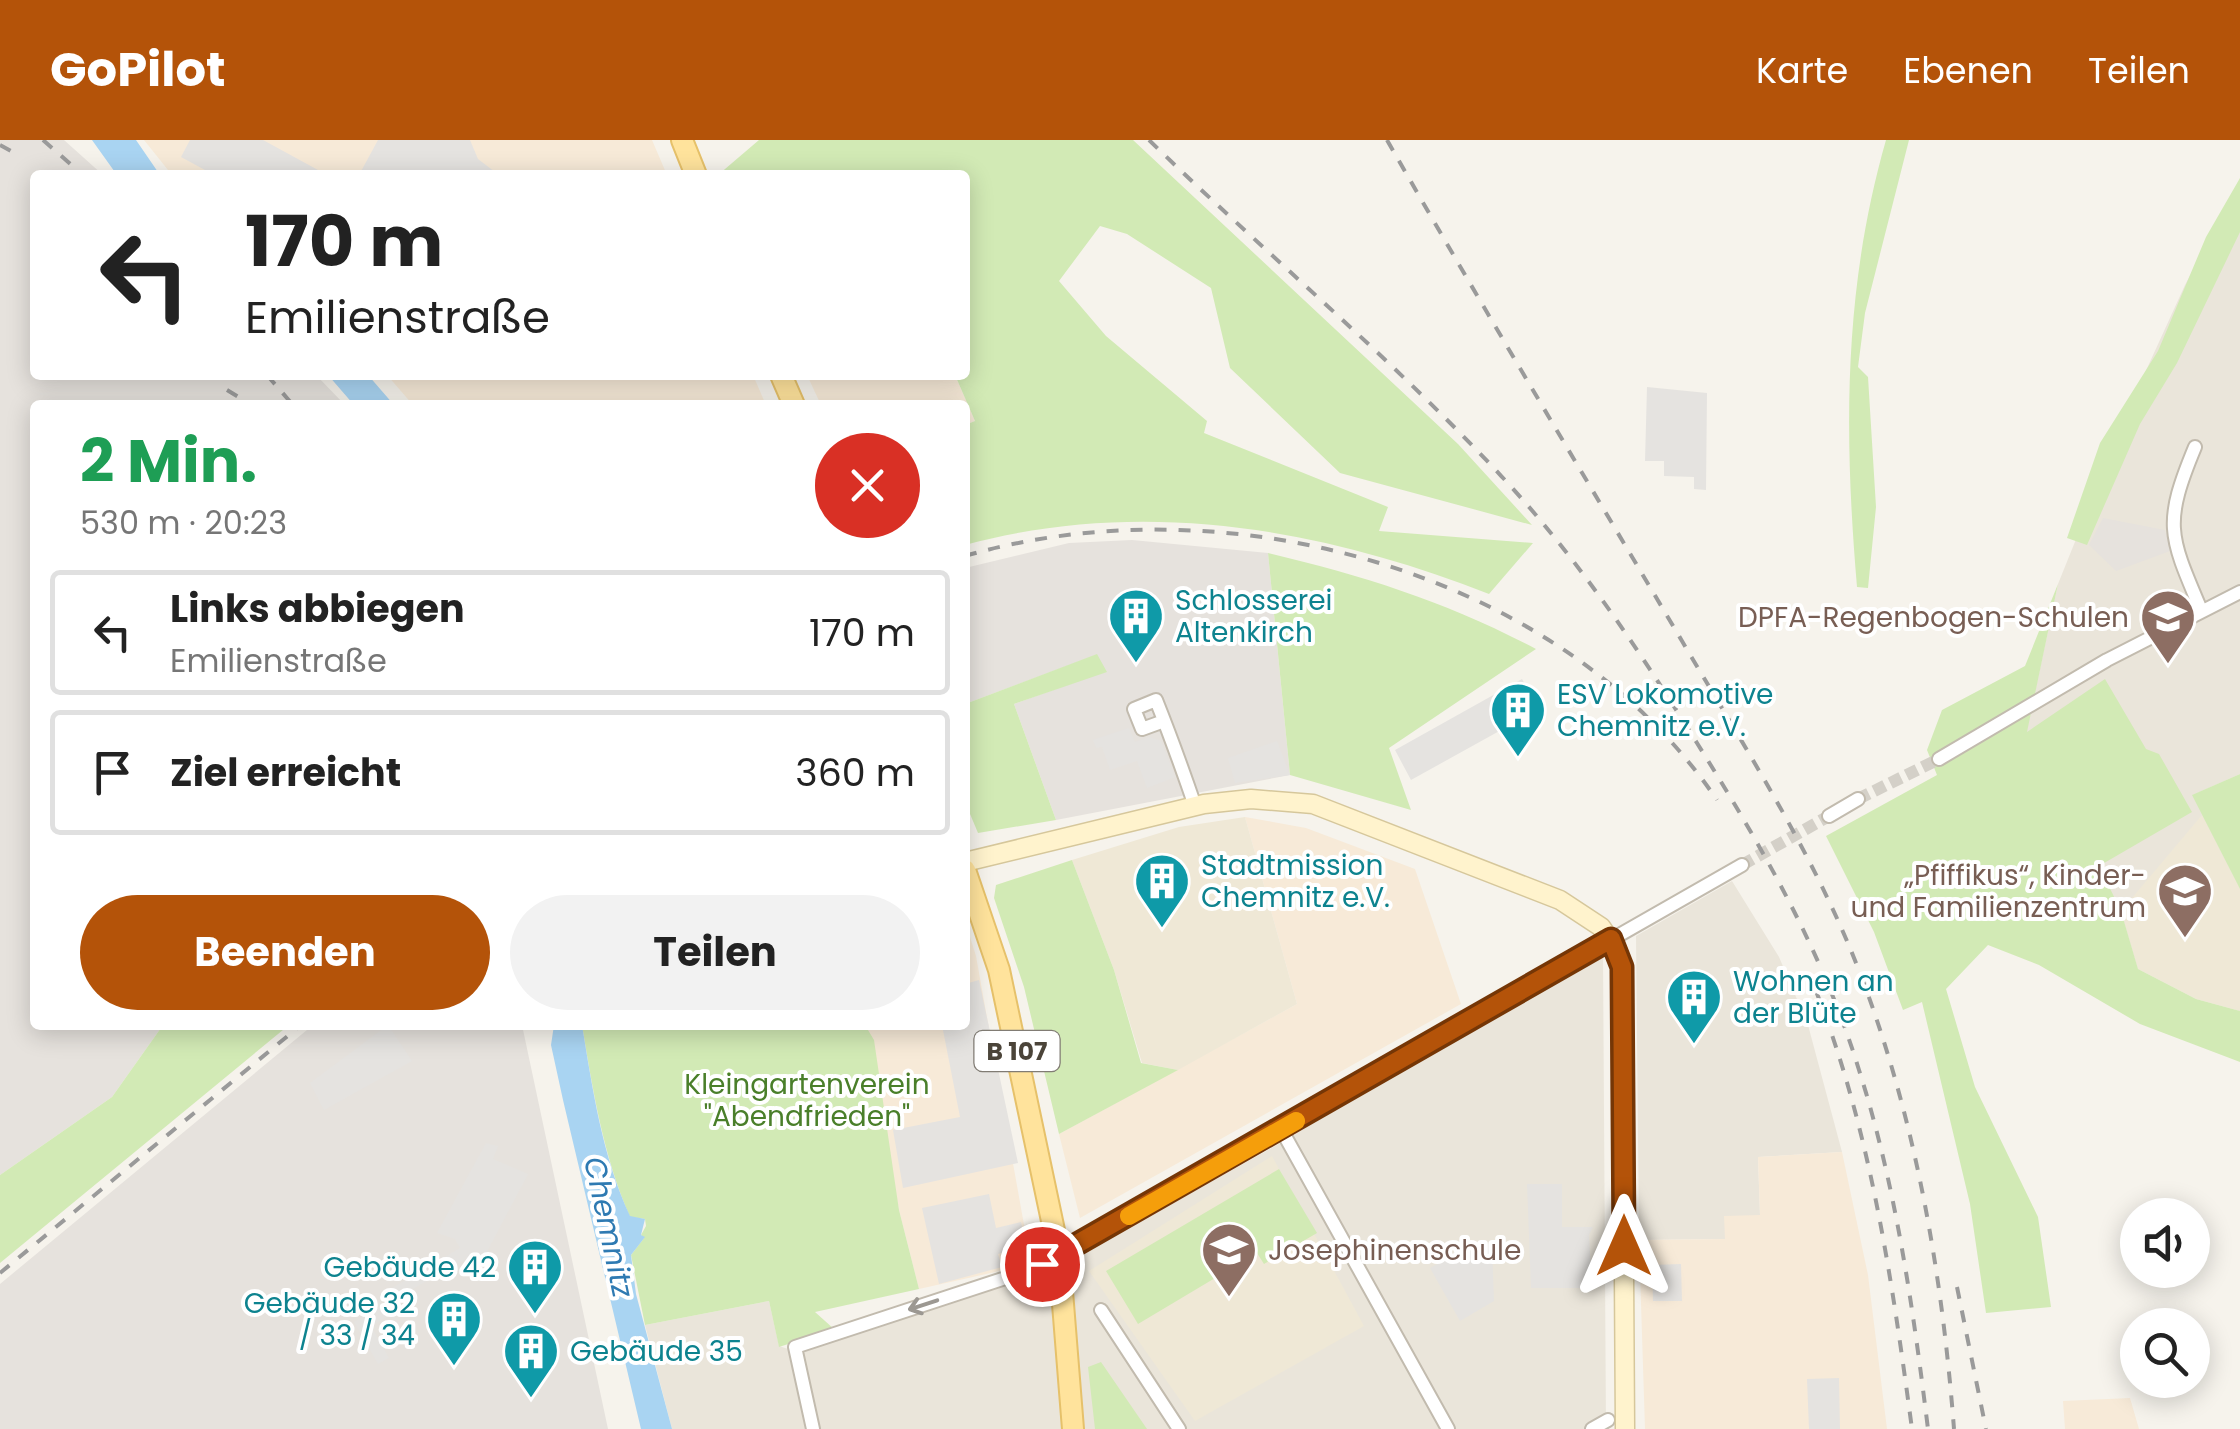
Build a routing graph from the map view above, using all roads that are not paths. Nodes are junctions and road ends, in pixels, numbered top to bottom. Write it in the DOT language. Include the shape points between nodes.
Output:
graph roads {
  1 [pos="682,140"];
  2 [pos="694,170"];
  3 [pos="2195,447"];
  4 [pos="2240,592"];
  5 [pos="2200,610"];
  6 [pos="1164,721"];
  7 [pos="1940,758"];
  8 [pos="1858,799"];
  9 [pos="1195,806"];
  10 [pos="1828,816"];
  11 [pos="970,861"];
  12 [pos="1742,865"];
  13 [pos="970,885"];
  14 [pos="1611,939"];
  15 [pos="1281,1130"];
  16 [pos="1060,1254"];
  17 [pos="1101,1310"];
  18 [pos="1616,1424"];
  19 [pos="813,1429"];
  20 [pos="1073,1429"];
  21 [pos="1179,1429"];
  22 [pos="1448,1429"];
  23 [pos="1592,1429"];
  1 -- 2 [label="main road"];
  3 -- 5 [label="street" via="2175,497 2171,529"];
  4 -- 5 [label="street"];
  5 -- 7 [label="street"];
  6 -- 9 [label="street"];
  8 -- 10 [label="street"];
  9 -- 11 [label="main road"];
  9 -- 14 [label="main road" via="1251,799 1313,804 1560,900"];
  12 -- 14 [label="street"];
  13 -- 16 [label="main road, B 107" via="999,970"];
  14 -- 15 [label="street"];
  14 -- 18 [label="main road" via="1622,967"];
  15 -- 16 [label="street"];
  15 -- 22 [label="street"];
  16 -- 19 [label="street, one-way" via="1016,1275 795,1347"];
  16 -- 20 [label="main road, B 107"];
  17 -- 21 [label="street"];
  18 -- 23 [label="street"];
}
